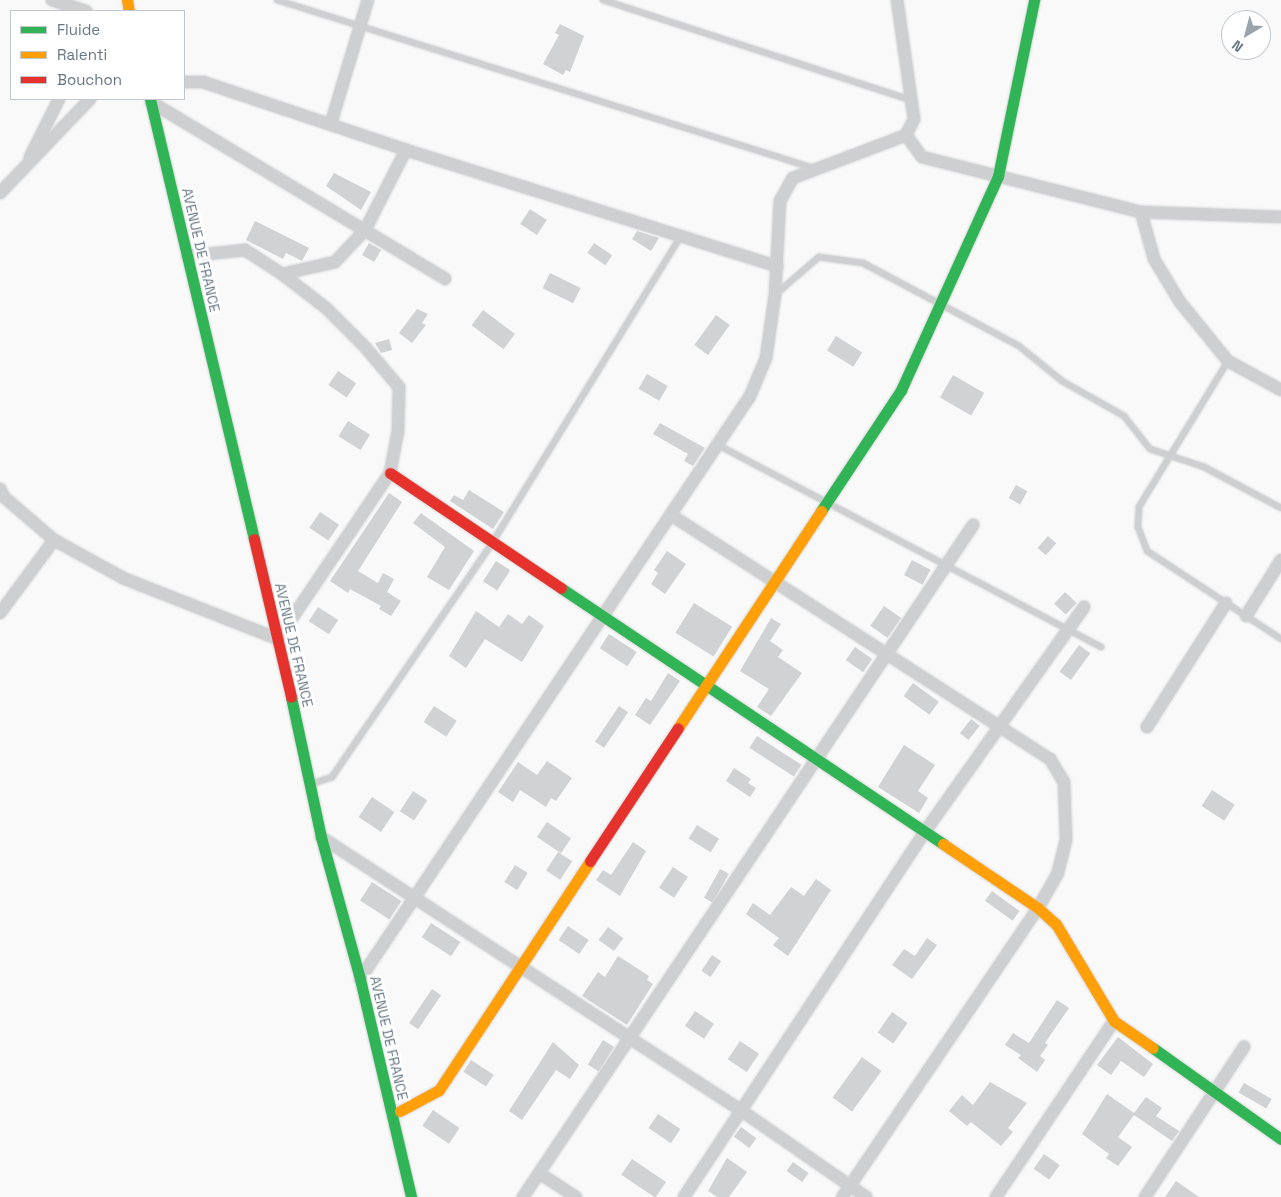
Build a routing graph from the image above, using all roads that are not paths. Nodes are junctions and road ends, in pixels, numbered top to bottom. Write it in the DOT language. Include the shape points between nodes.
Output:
graph roads {
  1 [pos="52,0"];
  2 [pos="277,0"];
  3 [pos="368,0"];
  4 [pos="603,0"];
  5 [pos="897,0"];
  6 [pos="1034,0"];
  7 [pos="80,8"];
  8 [pos="360,26"];
  9 [pos="185,82"];
  10 [pos="58,100"];
  11 [pos="89,100"];
  12 [pos="151,100"];
  13 [pos="911,100"];
  14 [pos="331,123"];
  15 [pos="906,136"];
  16 [pos="406,150"];
  17 [pos="23,170"];
  18 [pos="817,170"];
  19 [pos="998,176"];
  20 [pos="0,193"];
  21 [pos="1141,212"];
  22 [pos="1281,218"];
  23 [pos="365,230"];
  24 [pos="681,236"];
  25 [pos="187,256"];
  26 [pos="776,266"];
  27 [pos="282,274"];
  28 [pos="446,279"];
  29 [pos="775,295"];
  30 [pos="941,304"];
  31 [pos="1228,361"];
  32 [pos="1281,390"];
  33 [pos="718,444"];
  34 [pos="1170,456"];
  35 [pos="390,473"];
  36 [pos="0,489"];
  37 [pos="827,502"];
  38 [pos="1281,508"];
  39 [pos="671,515"];
  40 [pos="973,525"];
  41 [pos="54,540"];
  42 [pos="492,543"];
  43 [pos="1281,560"];
  44 [pos="947,565"];
  45 [pos="775,582"];
  46 [pos="1226,603"];
  47 [pos="1084,607"];
  48 [pos="0,613"];
  49 [pos="1246,616"];
  50 [pos="603,617"];
  51 [pos="1068,629"];
  52 [pos="278,639"];
  53 [pos="1281,640"];
  54 [pos="1101,647"];
  55 [pos="888,655"];
  56 [pos="706,686"];
  57 [pos="997,726"];
  58 [pos="1148,727"];
  59 [pos="817,761"];
  60 [pos="310,785"];
  61 [pos="924,833"];
  62 [pos="321,837"];
  63 [pos="417,898"];
  64 [pos="1038,908"];
  65 [pos="521,967"];
  66 [pos="360,979"];
  67 [pos="1114,1021"];
  68 [pos="631,1039"];
  69 [pos="1244,1047"];
  70 [pos="1214,1092"];
  71 [pos="400,1111"];
  72 [pos="742,1111"];
  73 [pos="1281,1139"];
  74 [pos="539,1173"];
  75 [pos="850,1186"];
  76 [pos="411,1197"];
  77 [pos="523,1197"];
  78 [pos="576,1197"];
  79 [pos="684,1197"];
  80 [pos="842,1197"];
  81 [pos="866,1197"];
  82 [pos="996,1197"];
  83 [pos="1145,1197"];
  1 -- 7 [label="street"];
  2 -- 8 [label="lane"];
  3 -- 8 [label="street"];
  4 -- 13 [label="lane"];
  5 -- 13 [label="street"];
  6 -- 19 [label="street"];
  8 -- 14 [label="street"];
  8 -- 18 [label="lane"];
  9 -- 14 [label="street" via="203,82"];
  10 -- 17 [label="street"];
  11 -- 17 [label="street"];
  12 -- 23 [label="street"];
  12 -- 25 [label="street, AVENUE DE FRANCE"];
  13 -- 15 [label="street" via="914,118"];
  14 -- 16 [label="street"];
  15 -- 18 [label="street"];
  15 -- 19 [label="street" via="922,157"];
  16 -- 23 [label="street"];
  16 -- 24 [label="street"];
  17 -- 20 [label="street"];
  18 -- 26 [label="street" via="793,178 780,201"];
  19 -- 21 [label="street"];
  19 -- 30 [label="street"];
  21 -- 22 [label="street"];
  21 -- 31 [label="street" via="1154,258 1180,302"];
  23 -- 27 [label="street" via="335,262"];
  23 -- 28 [label="street"];
  24 -- 26 [label="street"];
  24 -- 42 [label="lane"];
  25 -- 27 [label="street" via="244,250"];
  25 -- 52 [label="street, AVENUE DE FRANCE"];
  26 -- 29 [label="street"];
  27 -- 35 [label="street" via="332,315 399,388 398,431"];
  29 -- 30 [label="lane" via="819,257 863,263"];
  29 -- 33 [label="street" via="766,358 750,396"];
  30 -- 34 [label="lane" via="1019,346 1062,381 1124,416 1150,449"];
  30 -- 37 [label="street" via="901,390"];
  31 -- 32 [label="street"];
  31 -- 34 [label="lane"];
  33 -- 37 [label="lane"];
  33 -- 39 [label="street"];
  34 -- 38 [label="lane" via="1204,467"];
  34 -- 46 [label="lane" via="1139,507 1138,528 1147,551"];
  35 -- 42 [label="street"];
  35 -- 52 [label="street"];
  36 -- 41 [label="street" via="4,497"];
  37 -- 44 [label="lane"];
  37 -- 45 [label="street"];
  39 -- 45 [label="street"];
  39 -- 50 [label="street"];
  40 -- 44 [label="street"];
  41 -- 48 [label="street"];
  41 -- 52 [label="street" via="123,578"];
  42 -- 50 [label="street"];
  42 -- 60 [label="lane" via="332,777"];
  43 -- 49 [label="street"];
  44 -- 51 [label="lane"];
  44 -- 55 [label="street"];
  45 -- 55 [label="street"];
  45 -- 56 [label="street"];
  46 -- 49 [label="lane"];
  46 -- 58 [label="street"];
  47 -- 51 [label="street"];
  49 -- 53 [label="lane"];
  50 -- 56 [label="street"];
  50 -- 63 [label="street"];
  51 -- 54 [label="lane"];
  51 -- 57 [label="street"];
  52 -- 60 [label="street, AVENUE DE FRANCE"];
  55 -- 57 [label="street"];
  55 -- 59 [label="street"];
  56 -- 59 [label="street"];
  56 -- 65 [label="street"];
  57 -- 61 [label="street"];
  57 -- 64 [label="street" via="1050,759 1064,782 1066,840 1058,873"];
  59 -- 61 [label="street"];
  59 -- 68 [label="street"];
  60 -- 62 [label="street, AVENUE DE FRANCE"];
  61 -- 64 [label="street"];
  61 -- 72 [label="street"];
  62 -- 63 [label="street"];
  62 -- 66 [label="street, AVENUE DE FRANCE"];
  63 -- 65 [label="street"];
  63 -- 66 [label="street"];
  64 -- 67 [label="street" via="1056,924"];
  64 -- 75 [label="street"];
  65 -- 68 [label="street"];
  65 -- 71 [label="street" via="440,1090"];
  66 -- 76 [label="street, AVENUE DE FRANCE"];
  67 -- 70 [label="street"];
  67 -- 82 [label="street"];
  68 -- 72 [label="street"];
  68 -- 74 [label="street"];
  69 -- 70 [label="street"];
  70 -- 73 [label="street"];
  70 -- 83 [label="street"];
  72 -- 75 [label="street"];
  72 -- 79 [label="street"];
  74 -- 77 [label="street"];
  74 -- 78 [label="street"];
  75 -- 80 [label="street"];
  75 -- 81 [label="street"];
}
